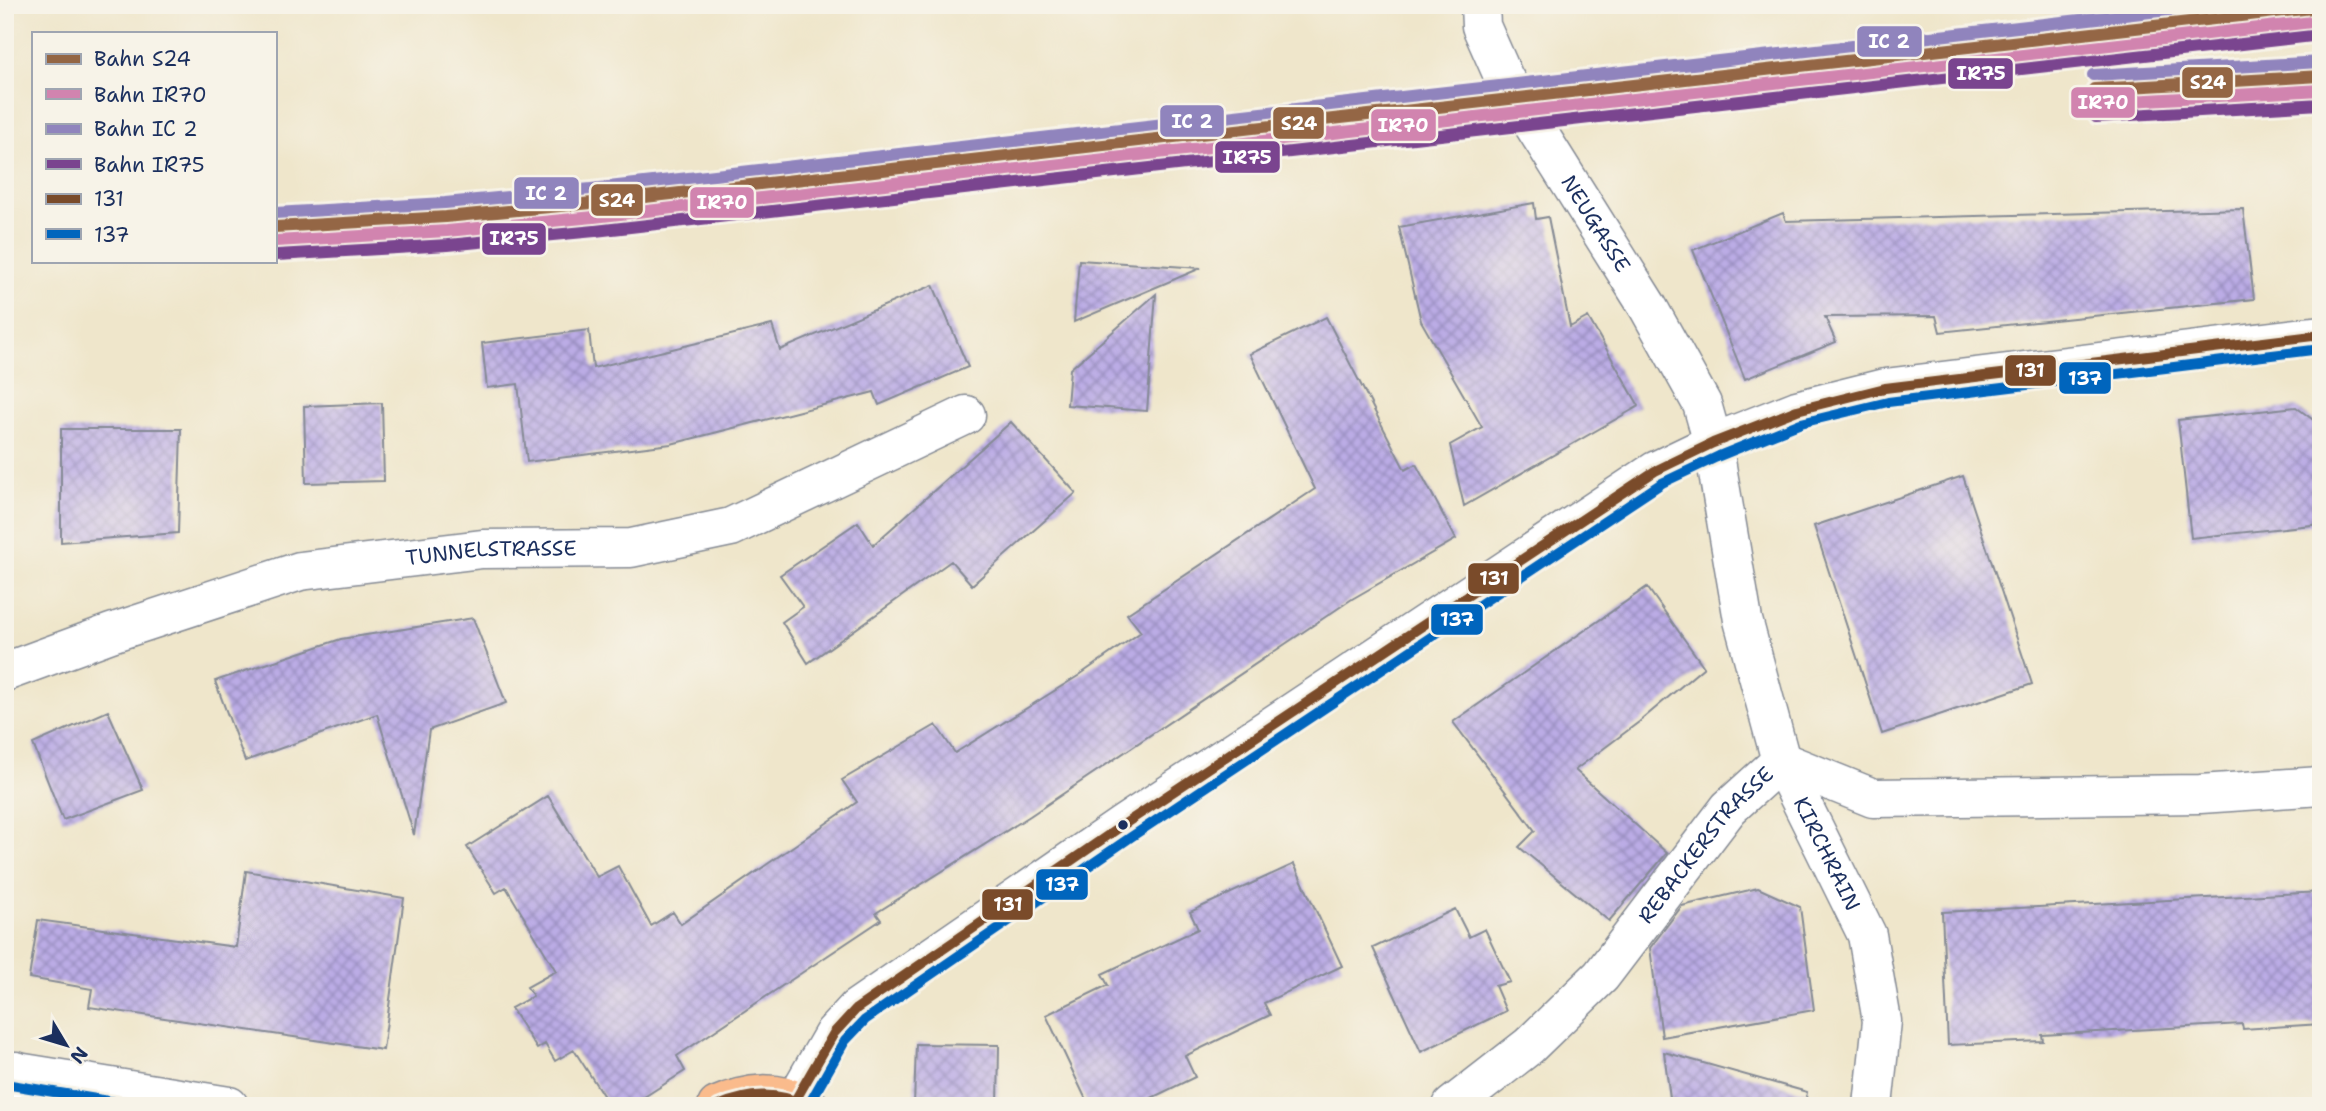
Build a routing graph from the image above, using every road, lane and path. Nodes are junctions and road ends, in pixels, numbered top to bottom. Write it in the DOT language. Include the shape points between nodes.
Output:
graph roads {
  1 [pos="1480,5"];
  2 [pos="2321,335"];
  3 [pos="965,415"];
  4 [pos="1713,443"];
  5 [pos="5,672"];
  6 [pos="1781,761"];
  7 [pos="2321,786"];
  8 [pos="10,1082"];
  9 [pos="802,1102"];
  10 [pos="229,1106"];
  11 [pos="717,1106"];
  12 [pos="1452,1106"];
  13 [pos="1873,1106"];
  1 -- 4 [label="street, NEUGASSE" via="1480,26 1504,78 1682,363 1702,404"];
  2 -- 4 [label="street" via="1885,388 1797,410"];
  3 -- 5 [label="street, TUNNELSTRASSE" via="731,527 631,548 482,550 300,571"];
  4 -- 6 [label="street, KIRCHRAIN" via="1743,620"];
  4 -- 9 [label="street" via="1598,507 856,1009 834,1033"];
  6 -- 7 [label="street, REBACKERSTRASSE" via="1873,798 2200,793"];
  6 -- 12 [label="street, REBACKERSTRASSE" via="1729,808 1601,976 1530,1046"];
  6 -- 13 [label="street, KIRCHRAIN" via="1867,935 1882,1021"];
  8 -- 10 [label="street"];
  9 -- 11 [label="main road" via="769,1093 742,1095"];
}
